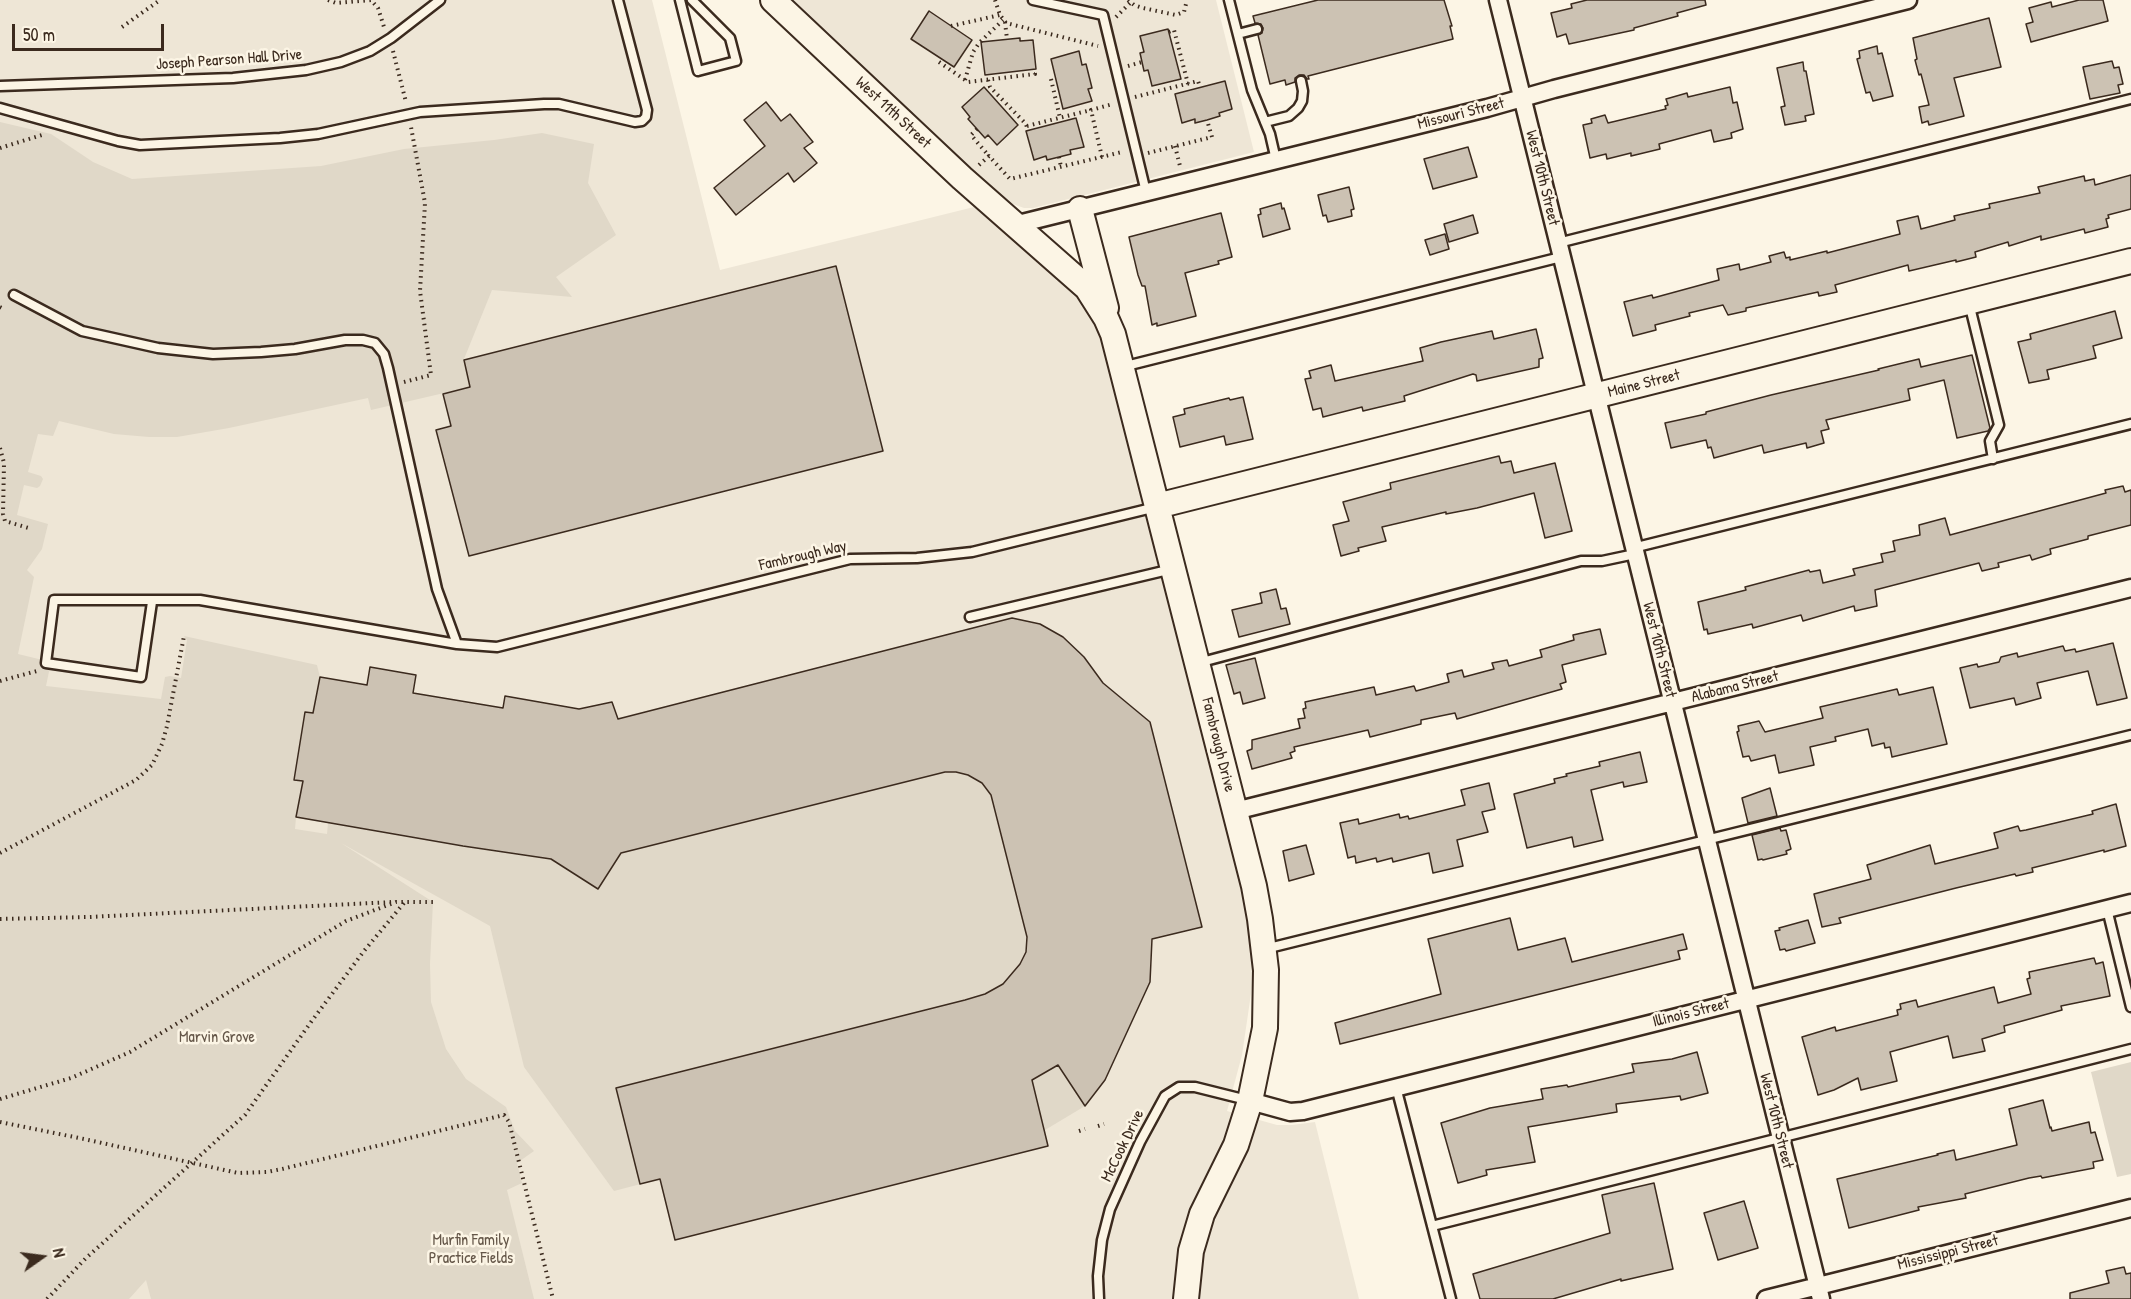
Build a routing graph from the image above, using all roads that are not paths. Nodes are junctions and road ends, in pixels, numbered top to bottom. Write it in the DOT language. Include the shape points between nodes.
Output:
graph roads {
  1 [pos="440,0"];
  2 [pos="618,0"];
  3 [pos="680,0"];
  4 [pos="692,0"];
  5 [pos="773,0"];
  6 [pos="1034,0"];
  7 [pos="1229,0"];
  8 [pos="1498,0"];
  9 [pos="1908,0"];
  10 [pos="1257,29"];
  11 [pos="1238,34"];
  12 [pos="1301,81"];
  13 [pos="0,86"];
  14 [pos="1522,98"];
  15 [pos="2131,99"];
  16 [pos="0,108"];
  17 [pos="1265,122"];
  18 [pos="1276,160"];
  19 [pos="1146,192"];
  20 [pos="1080,209"];
  21 [pos="1014,225"];
  22 [pos="1560,250"];
  23 [pos="2131,261"];
  24 [pos="14,295"];
  25 [pos="1968,302"];
  26 [pos="1113,334"];
  27 [pos="1122,367"];
  28 [pos="1596,396"];
  29 [pos="2131,424"];
  30 [pos="1993,459"];
  31 [pos="1157,506"];
  32 [pos="1634,551"];
  33 [pos="1173,568"];
  34 [pos="2131,588"];
  35 [pos="152,602"];
  36 [pos="970,616"];
  37 [pos="457,644"];
  38 [pos="1197,663"];
  39 [pos="1671,703"];
  40 [pos="2131,735"];
  41 [pos="1235,811"];
  42 [pos="1706,840"];
  43 [pos="2131,903"];
  44 [pos="2106,909"];
  45 [pos="1265,949"];
  46 [pos="1746,999"];
  47 [pos="2131,1007"];
  48 [pos="2131,1049"];
  49 [pos="1396,1087"];
  50 [pos="1250,1101"];
  51 [pos="1780,1138"];
  52 [pos="2131,1208"];
  53 [pos="1432,1226"];
  54 [pos="1819,1292"];
  55 [pos="1099,1299"];
  56 [pos="1186,1299"];
  57 [pos="1450,1299"];
  58 [pos="1766,1299"];
  1 -- 13 [label="lane, Joseph Pearson Hall Drive" via="370,51 306,70 222,79"];
  2 -- 16 [label="lane" via="647,110 642,121 559,104 408,114 289,137 140,145"];
  3 -- 4 [label="lane" via="698,71 736,61 730,38"];
  5 -- 21 [label="street, West 11th Street"];
  6 -- 19 [label="lane" via="1103,15"];
  7 -- 11 [label="lane"];
  8 -- 14 [label="street, West 10th Street"];
  9 -- 14 [label="street, Missouri Street"];
  10 -- 11 [label="lane"];
  11 -- 17 [label="lane" via="1252,90"];
  12 -- 17 [label="lane" via="1302,101 1298,108 1289,116"];
  14 -- 18 [label="street, Missouri Street"];
  14 -- 22 [label="street, West 10th Street"];
  15 -- 22 [label="lane"];
  17 -- 18 [label="lane"];
  18 -- 19 [label="street, Missouri Street"];
  19 -- 20 [label="street, Missouri Street"];
  20 -- 21 [label="street, Missouri Street"];
  20 -- 26 [label="street"];
  21 -- 26 [label="street, Fambrough Drive" via="1087,288"];
  22 -- 27 [label="lane"];
  22 -- 28 [label="street, West 10th Street"];
  23 -- 25 [label="street, Maine Street"];
  24 -- 37 [label="lane" via="82,331 158,348 213,354 295,349 345,339 375,343 384,354 437,589"];
  25 -- 28 [label="street, Maine Street"];
  25 -- 30 [label="lane" via="1999,425 1990,441"];
  26 -- 27 [label="street, Fambrough Drive"];
  27 -- 31 [label="street, Fambrough Drive"];
  28 -- 31 [label="street, Maine Street"];
  28 -- 32 [label="street, West 10th Street"];
  29 -- 30 [label="lane"];
  30 -- 32 [label="lane"];
  31 -- 33 [label="street, Fambrough Drive"];
  31 -- 37 [label="lane, Fambrough Way" via="972,552 850,559 497,647"];
  32 -- 38 [label="lane" via="1602,561 1581,561"];
  32 -- 39 [label="street, West 10th Street"];
  33 -- 36 [label="lane"];
  33 -- 38 [label="street, Fambrough Drive"];
  34 -- 39 [label="street, Alabama Street"];
  35 -- 35 [label="lane, Fambrough Way" via="141,677 46,663 54,600"];
  35 -- 37 [label="lane, Fambrough Way" via="200,600"];
  38 -- 41 [label="street, Fambrough Drive"];
  39 -- 41 [label="street, Alabama Street"];
  39 -- 42 [label="street, West 10th Street"];
  40 -- 42 [label="lane"];
  41 -- 45 [label="street, Fambrough Drive"];
  42 -- 45 [label="lane"];
  42 -- 46 [label="street, West 10th Street"];
  43 -- 44 [label="street, Illinois Street"];
  44 -- 46 [label="street, Illinois Street"];
  44 -- 47 [label="lane"];
  45 -- 50 [label="street, Fambrough Drive" via="1266,1017"];
  46 -- 49 [label="street, Illinois Street"];
  46 -- 51 [label="street, West 10th Street"];
  48 -- 51 [label="lane"];
  49 -- 50 [label="street, Illinois Street" via="1303,1111 1290,1112"];
  49 -- 53 [label="lane"];
  50 -- 55 [label="lane, McCook Drive" via="1195,1087 1179,1087 1165,1096 1110,1209 1102,1240"];
  50 -- 56 [label="street, Fambrough Drive" via="1236,1145 1202,1214 1191,1251"];
  51 -- 53 [label="lane"];
  51 -- 54 [label="street, West 10th Street"];
  52 -- 54 [label="street, Mississippi Street"];
  53 -- 57 [label="lane"];
  54 -- 58 [label="street, Mississippi Street"];
}
